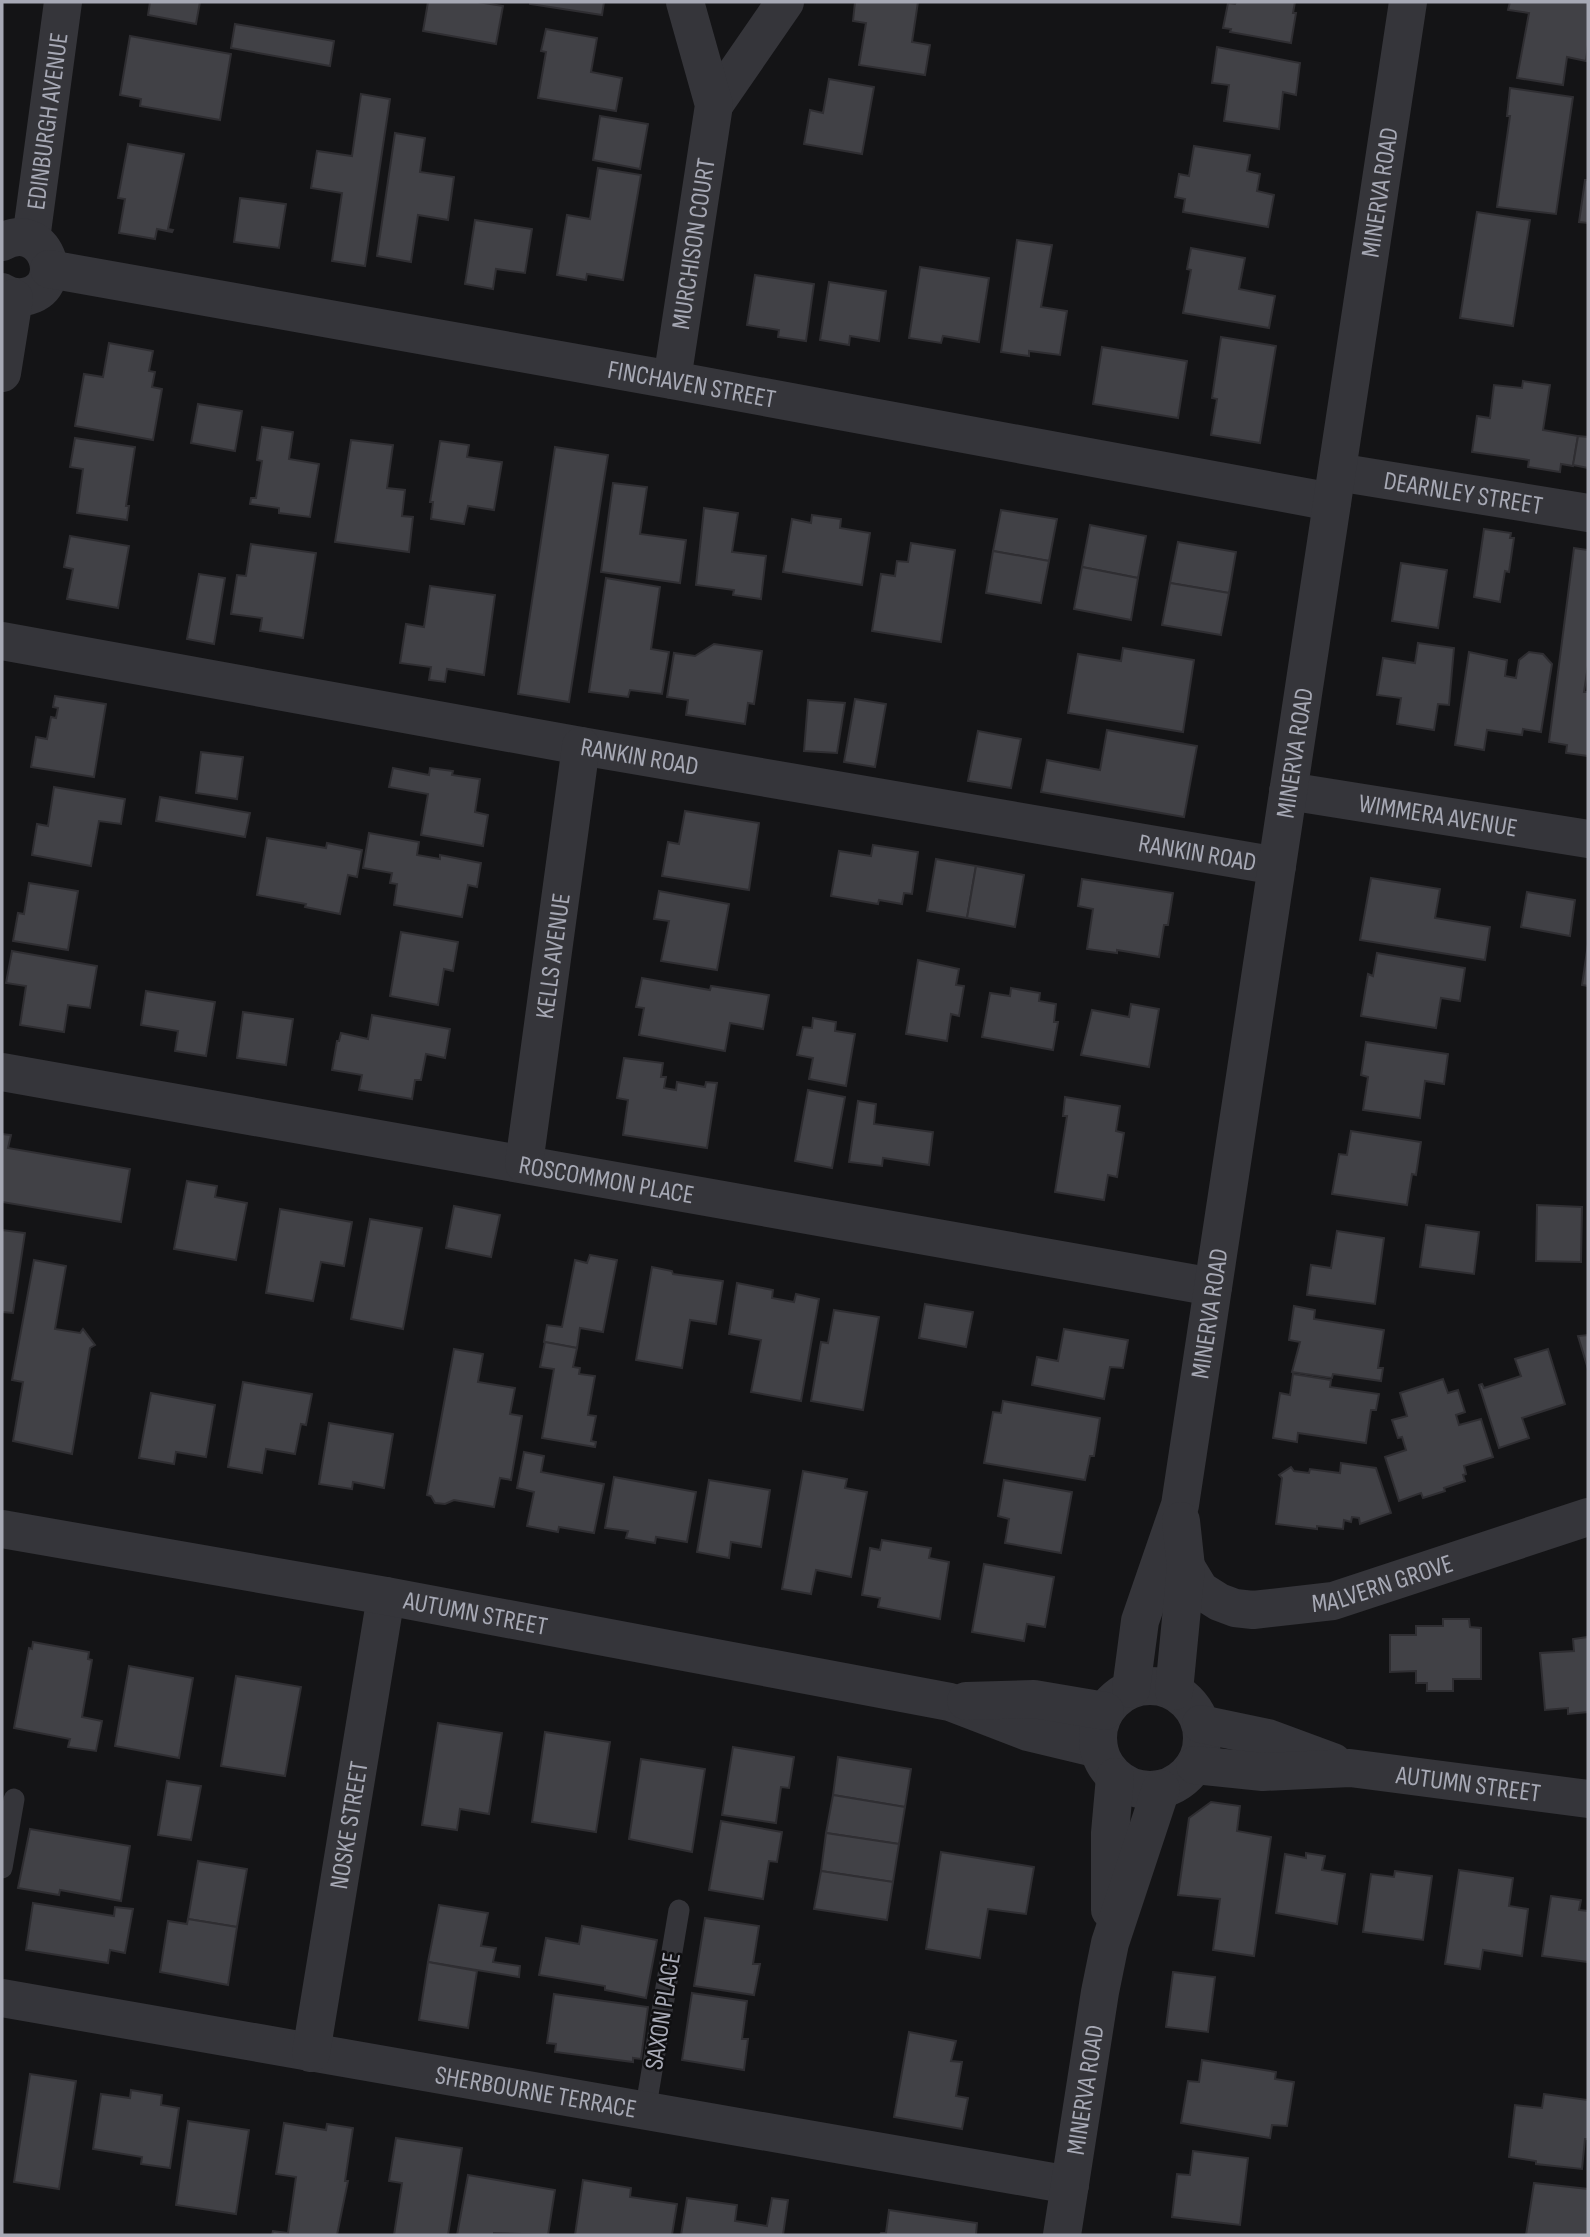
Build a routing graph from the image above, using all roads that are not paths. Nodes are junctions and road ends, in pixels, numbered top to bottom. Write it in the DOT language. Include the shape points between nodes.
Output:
graph roads {
  1 [pos="63,2"];
  2 [pos="685,2"];
  3 [pos="785,2"];
  4 [pos="1408,2"];
  5 [pos="714,105"];
  6 [pos="27,250"];
  7 [pos="8,295"];
  8 [pos="2,373"];
  9 [pos="672,380"];
  10 [pos="1334,487"];
  11 [pos="1588,513"];
  12 [pos="2,641"];
  13 [pos="581,746"];
  14 [pos="1288,791"];
  15 [pos="1588,839"];
  16 [pos="1277,866"];
  17 [pos="2,1072"];
  18 [pos="524,1164"];
  19 [pos="1213,1287"];
  20 [pos="1180,1505"];
  21 [pos="1588,1517"];
  22 [pos="2,1529"];
  23 [pos="1186,1567"];
  24 [pos="386,1596"];
  25 [pos="1174,1691"];
  26 [pos="1118,1700"];
  27 [pos="950,1702"];
  28 [pos="1201,1724"];
  29 [pos="1107,1763"];
  30 [pos="1195,1765"];
  31 [pos="1350,1768"];
  32 [pos="1161,1789"];
  33 [pos="14,1799"];
  34 [pos="1588,1799"];
  35 [pos="2,1868"];
  36 [pos="679,1910"];
  37 [pos="1110,1943"];
  38 [pos="2,1998"];
  39 [pos="311,2053"];
  40 [pos="645,2112"];
  41 [pos="1070,2185"];
  42 [pos="1062,2235"];
  1 -- 6 [label="street, EDINBURGH AVENUE"];
  2 -- 5 [label="street, MURCHISON COURT"];
  3 -- 5 [label="street, MURCHISON COURT"];
  4 -- 10 [label="street, MINERVA ROAD"];
  5 -- 9 [label="street, MURCHISON COURT"];
  6 -- 7 [label="street" via="41,288 24,298"];
  6 -- 9 [label="street, FINCHAVEN STREET"];
  7 -- 8 [label="street"];
  9 -- 10 [label="street, FINCHAVEN STREET"];
  10 -- 11 [label="street, DEARNLEY STREET"];
  10 -- 14 [label="street, MINERVA ROAD"];
  12 -- 13 [label="street, RANKIN ROAD"];
  13 -- 16 [label="street, RANKIN ROAD"];
  13 -- 18 [label="street, KELLS AVENUE"];
  14 -- 15 [label="street, WIMMERA AVENUE"];
  14 -- 16 [label="street, MINERVA ROAD"];
  16 -- 19 [label="street, MINERVA ROAD"];
  17 -- 18 [label="street, ROSCOMMON PLACE"];
  18 -- 19 [label="street, ROSCOMMON PLACE"];
  19 -- 20 [label="street, MINERVA ROAD"];
  20 -- 23 [label="street, MINERVA ROAD"];
  20 -- 26 [label="street, MINERVA ROAD"];
  21 -- 23 [label="street, MALVERN GROVE" via="1333,1601 1235,1608 1200,1590"];
  22 -- 24 [label="street, AUTUMN STREET"];
  23 -- 25 [label="street, MINERVA ROAD"];
  24 -- 27 [label="street, AUTUMN STREET"];
  24 -- 39 [label="street, NOSKE STREET"];
  25 -- 26 [label="street" via="1153,1685"];
  25 -- 28 [label="street" via="1191,1705"];
  26 -- 27 [label="street, AUTUMN STREET"];
  26 -- 29 [label="street" via="1098,1729"];
  27 -- 29 [label="street, AUTUMN STREET"];
  28 -- 30 [label="street" via="1202,1745"];
  28 -- 31 [label="street, AUTUMN STREET" via="1268,1738"];
  29 -- 32 [label="street" via="1136,1788"];
  29 -- 37 [label="street, MINERVA ROAD"];
  30 -- 31 [label="street, AUTUMN STREET" via="1263,1772"];
  30 -- 32 [label="street" via="1181,1780"];
  31 -- 34 [label="street, AUTUMN STREET"];
  32 -- 37 [label="street, MINERVA ROAD"];
  33 -- 35 [label="lane"];
  36 -- 40 [label="lane, SAXON PLACE"];
  37 -- 41 [label="street, MINERVA ROAD"];
  38 -- 39 [label="street, SHERBOURNE TERRACE"];
  39 -- 40 [label="street, SHERBOURNE TERRACE"];
  40 -- 41 [label="street, SHERBOURNE TERRACE"];
  41 -- 42 [label="street, MINERVA ROAD"];
}
